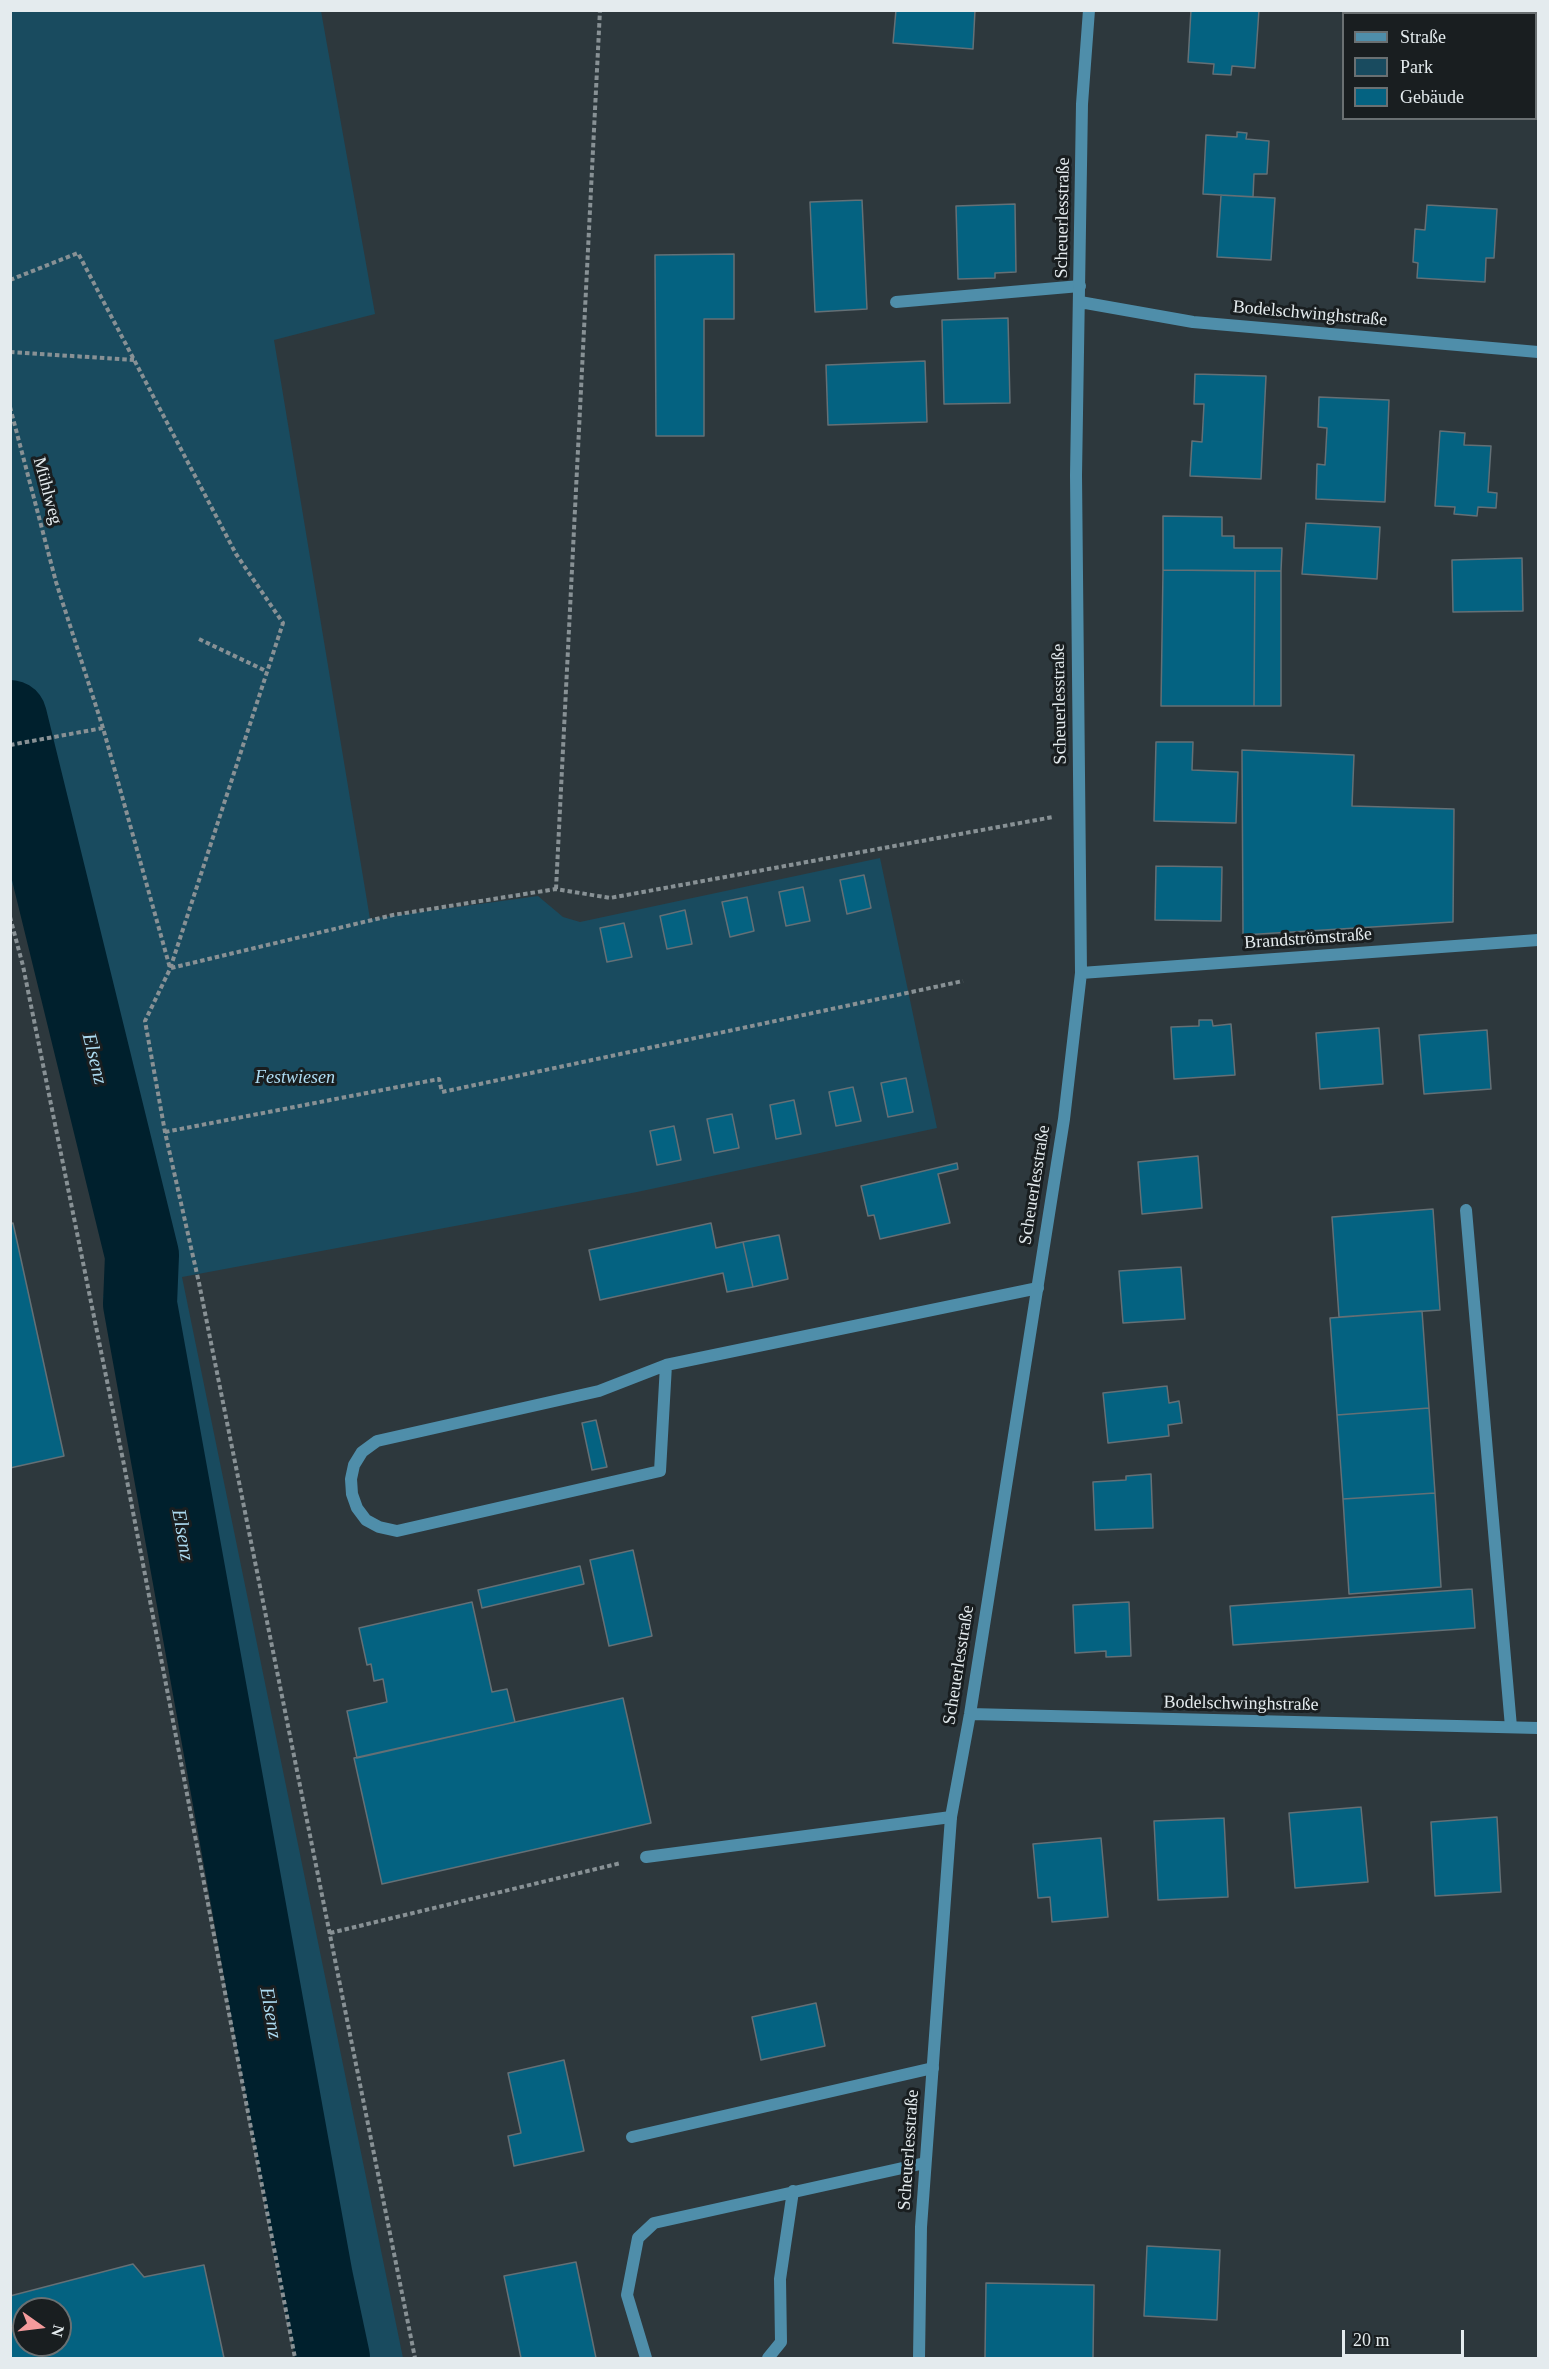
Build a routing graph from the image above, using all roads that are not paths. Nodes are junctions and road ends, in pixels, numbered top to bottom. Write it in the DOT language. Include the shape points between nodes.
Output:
graph roads {
  1 [pos="1089,10"];
  2 [pos="1080,286"];
  3 [pos="896,302"];
  4 [pos="1080,302"];
  5 [pos="1539,352"];
  6 [pos="1539,940"];
  7 [pos="1081,973"];
  8 [pos="1466,1210"];
  9 [pos="1038,1288"];
  10 [pos="666,1365"];
  11 [pos="970,1714"];
  12 [pos="1511,1727"];
  13 [pos="1539,1728"];
  14 [pos="951,1817"];
  15 [pos="646,1857"];
  16 [pos="933,2068"];
  17 [pos="632,2138"];
  18 [pos="925,2163"];
  19 [pos="793,2191"];
  20 [pos="646,2358"];
  21 [pos="768,2358"];
  22 [pos="919,2358"];
  1 -- 2 [label="street, Scheuerlesstraße" via="1082,104"];
  2 -- 3 [label="street"];
  2 -- 4 [label="street, Scheuerlesstraße"];
  4 -- 5 [label="street, Bodelschwinghstraße" via="1193,321"];
  4 -- 7 [label="street, Scheuerlesstraße" via="1076,475"];
  6 -- 7 [label="street, Brandströmstraße"];
  7 -- 9 [label="street, Scheuerlesstraße"];
  8 -- 12 [label="street"];
  9 -- 10 [label="street"];
  9 -- 11 [label="street, Scheuerlesstraße"];
  10 -- 10 [label="street" via="660,1471 397,1531 366,1520 357,1508 352,1494 354,1465 362,1452 377,1441 599,1391"];
  11 -- 12 [label="street, Bodelschwinghstraße"];
  11 -- 14 [label="street, Scheuerlesstraße"];
  12 -- 13 [label="street, Bodelschwinghstraße"];
  14 -- 15 [label="street"];
  14 -- 16 [label="street, Scheuerlesstraße"];
  16 -- 17 [label="street"];
  16 -- 18 [label="street, Scheuerlesstraße"];
  18 -- 19 [label="street"];
  18 -- 22 [label="street, Scheuerlesstraße"];
  19 -- 20 [label="street" via="654,2223 638,2238 627,2295"];
  19 -- 21 [label="street" via="780,2279 781,2342"];
}
